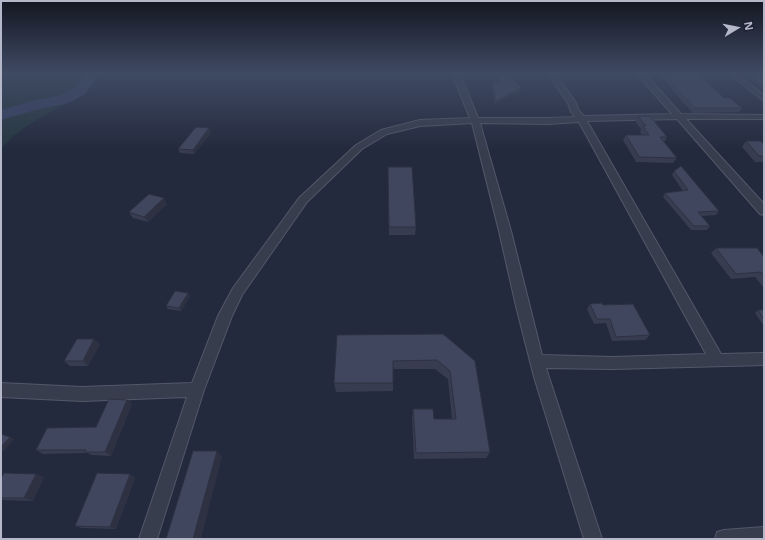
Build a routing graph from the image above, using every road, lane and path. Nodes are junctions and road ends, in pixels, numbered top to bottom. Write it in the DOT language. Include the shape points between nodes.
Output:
graph roads {
  1 [pos="466,99"];
  2 [pos="569,99"];
  3 [pos="664,99"];
  4 [pos="680,117"];
  5 [pos="764,117"];
  6 [pos="582,119"];
  7 [pos="475,120"];
  8 [pos="764,211"];
  9 [pos="764,359"];
  10 [pos="717,360"];
  11 [pos="537,361"];
  12 [pos="1,390"];
  13 [pos="197,390"];
  14 [pos="764,536"];
  15 [pos="148,539"];
  16 [pos="593,539"];
  17 [pos="724,539"];
  1 -- 7 [label="street"];
  2 -- 6 [label="street" via="575,112"];
  3 -- 4 [label="street"];
  4 -- 5 [label="street"];
  4 -- 6 [label="street"];
  4 -- 8 [label="street"];
  6 -- 7 [label="street"];
  6 -- 10 [label="street"];
  7 -- 11 [label="street"];
  7 -- 13 [label="street" via="420,123 384,132 359,147 303,200 237,292 225,316"];
  9 -- 10 [label="street"];
  10 -- 11 [label="street" via="613,363"];
  11 -- 16 [label="street"];
  12 -- 13 [label="street" via="82,394"];
  13 -- 15 [label="street"];
  14 -- 17 [label="street"];
}
